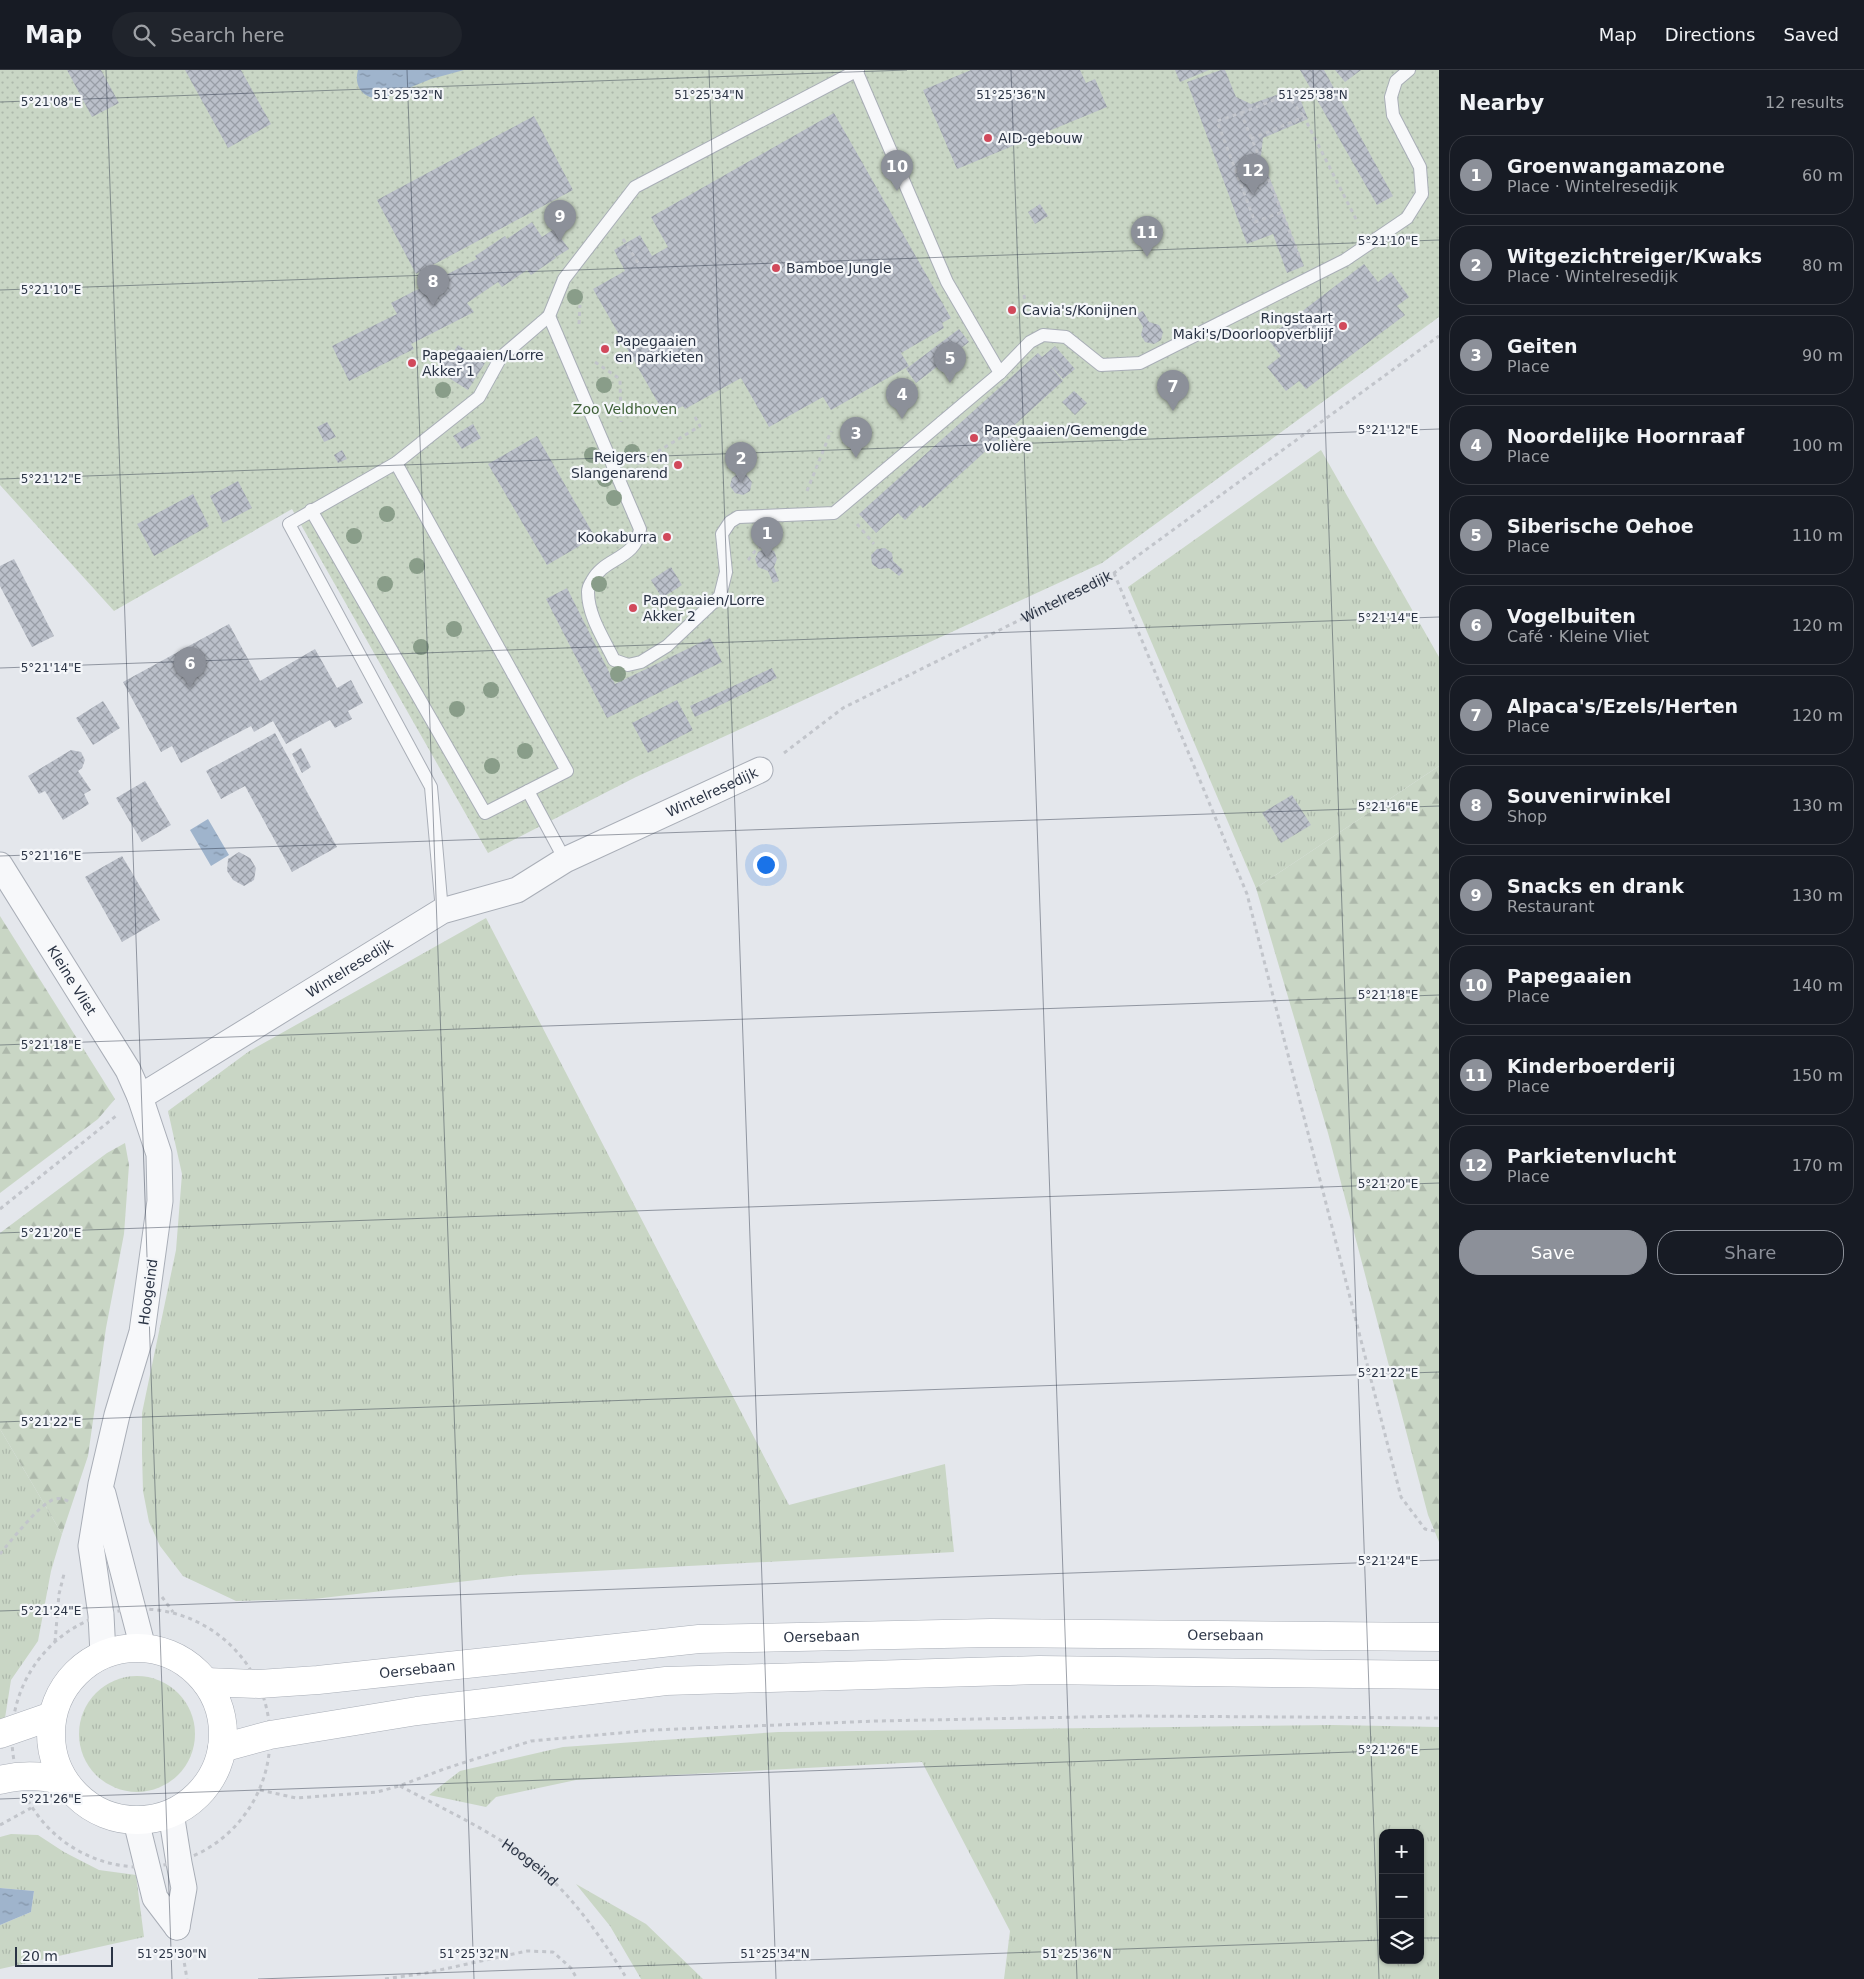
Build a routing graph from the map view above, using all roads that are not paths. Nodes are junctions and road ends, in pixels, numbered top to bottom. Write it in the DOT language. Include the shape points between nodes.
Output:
graph roads {
  1 [pos="857,70"];
  2 [pos="1409,70"];
  3 [pos="549,316"];
  4 [pos="1000,373"];
  5 [pos="396,463"];
  6 [pos="310,510"];
  7 [pos="760,770"];
  8 [pos="528,791"];
  9 [pos="566,860"];
  10 [pos="0,865"];
  11 [pos="442,911"];
  12 [pos="140,1097"];
  13 [pos="101,1484"];
  14 [pos="1439,1636"];
  15 [pos="143,1648"];
  16 [pos="103,1654"];
  17 [pos="1439,1675"];
  18 [pos="206,1682"];
  19 [pos="52,1716"];
  20 [pos="0,1734"];
  21 [pos="222,1748"];
  22 [pos="0,1780"];
  23 [pos="64,1782"];
  24 [pos="171,1813"];
  25 [pos="136,1821"];
  1 -- 3 [label="lane" via="635,187 564,279"];
  1 -- 4 [label="lane" via="947,282"];
  2 -- 4 [label="lane" via="1396,81 1391,97 1393,115 1420,167 1422,194 1407,218 1345,260 1140,363 1101,365 1066,337 1043,336 1030,342"];
  3 -- 4 [label="lane" via="640,530 632,550 597,572 588,590 593,617 614,660 628,665 641,662 667,646 720,596 726,572 722,534 730,522 738,517 834,513"];
  3 -- 5 [label="lane" via="501,357 479,397"];
  5 -- 6 [label="lane"];
  5 -- 8 [label="lane" via="567,771"];
  6 -- 8 [label="lane" via="485,813"];
  6 -- 11 [label="lane" via="289,524 432,787"];
  7 -- 9 [label="street, Wintelresedijk"];
  8 -- 9 [label="lane"];
  9 -- 11 [label="street, Wintelresedijk" via="517,890"];
  10 -- 12 [label="street, Kleine Vliet" via="128,1070"];
  11 -- 12 [label="street, Wintelresedijk"];
  12 -- 13 [label="street, Hoogeind" via="159,1154 160,1201 142,1332 117,1415"];
  13 -- 15 [label="street, Hoogeind"];
  13 -- 16 [label="street, Hoogeind" via="91,1546"];
  14 -- 18 [label="main road, Oersebaan" via="991,1633 699,1639 308,1680 259,1684"];
  15 -- 16 [label="main road"];
  15 -- 18 [label="main road" via="167,1653 188,1665"];
  16 -- 19 [label="main road" via="80,1669 62,1690"];
  17 -- 21 [label="main road" via="1039,1670 666,1681 417,1711 270,1735"];
  18 -- 21 [label="main road" via="217,1702"];
  19 -- 20 [label="main road"];
  19 -- 23 [label="main road" via="50,1738 54,1761"];
  21 -- 24 [label="main road" via="212,1775 195,1798"];
  22 -- 23 [label="main road" via="17,1775 45,1776"];
  23 -- 25 [label="main road" via="84,1802 108,1816"];
  24 -- 25 [label="main road"];
  24 -- 25 [label="street" via="184,1888 178,1927 155,1898"];
}
